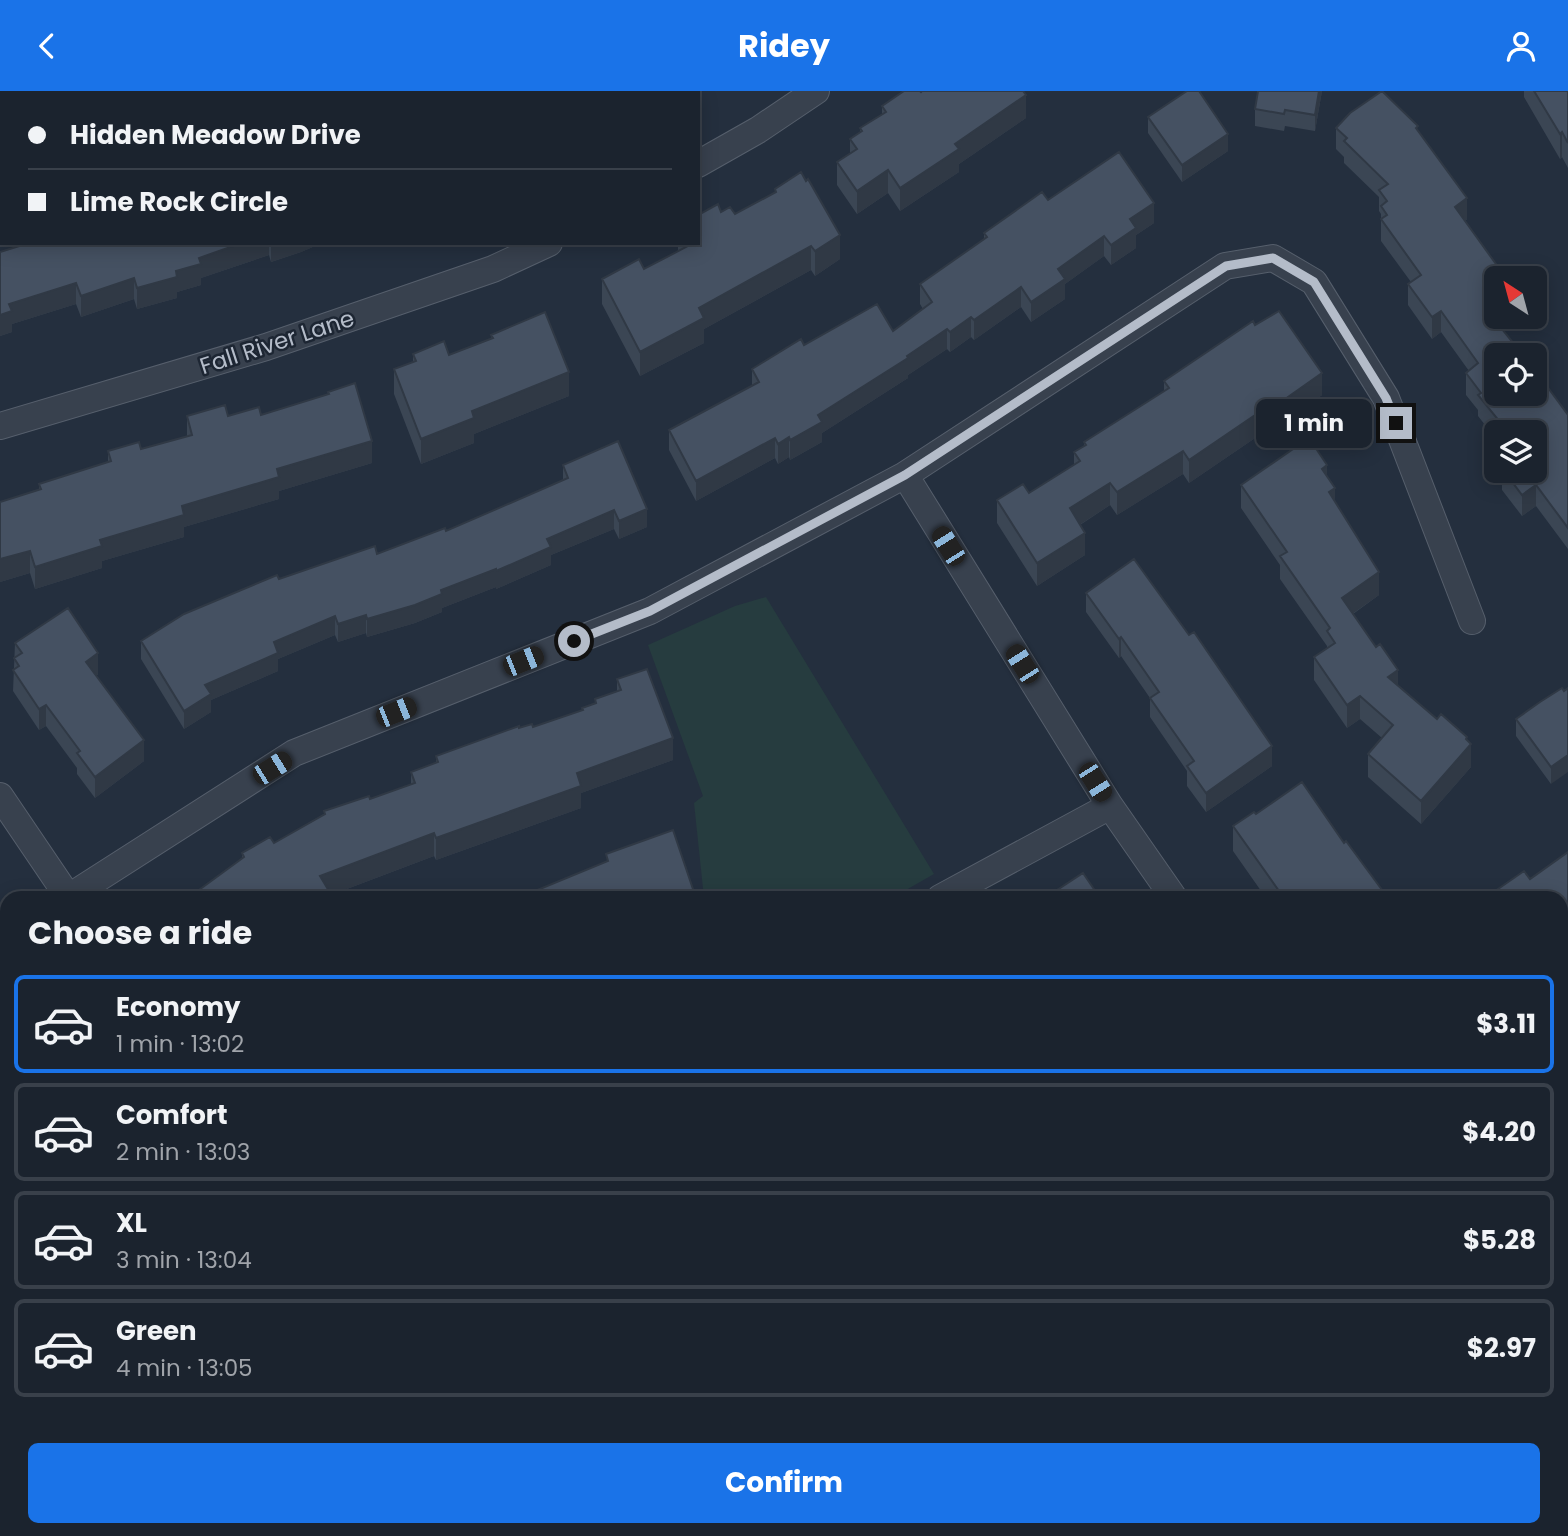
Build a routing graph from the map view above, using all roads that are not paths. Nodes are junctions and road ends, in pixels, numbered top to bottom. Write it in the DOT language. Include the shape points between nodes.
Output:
graph roads {
  1 [pos="816,91"];
  2 [pos="700,162"];
  3 [pos="545,245"];
  4 [pos="0,426"];
  5 [pos="905,475"];
  6 [pos="1472,621"];
  7 [pos="0,796"];
  8 [pos="1110,806"];
  9 [pos="65,891"];
  10 [pos="78,891"];
  11 [pos="953,891"];
  12 [pos="1169,891"];
  1 -- 2 [label="street"];
  3 -- 4 [label="street, Fall River Lane" via="493,269 265,347"];
  5 -- 6 [label="street" via="1226,266 1273,258 1314,282 1386,398"];
  5 -- 8 [label="street"];
  5 -- 10 [label="street" via="650,611 295,753"];
  7 -- 9 [label="street"];
  8 -- 11 [label="street"];
  8 -- 12 [label="street"];
}
